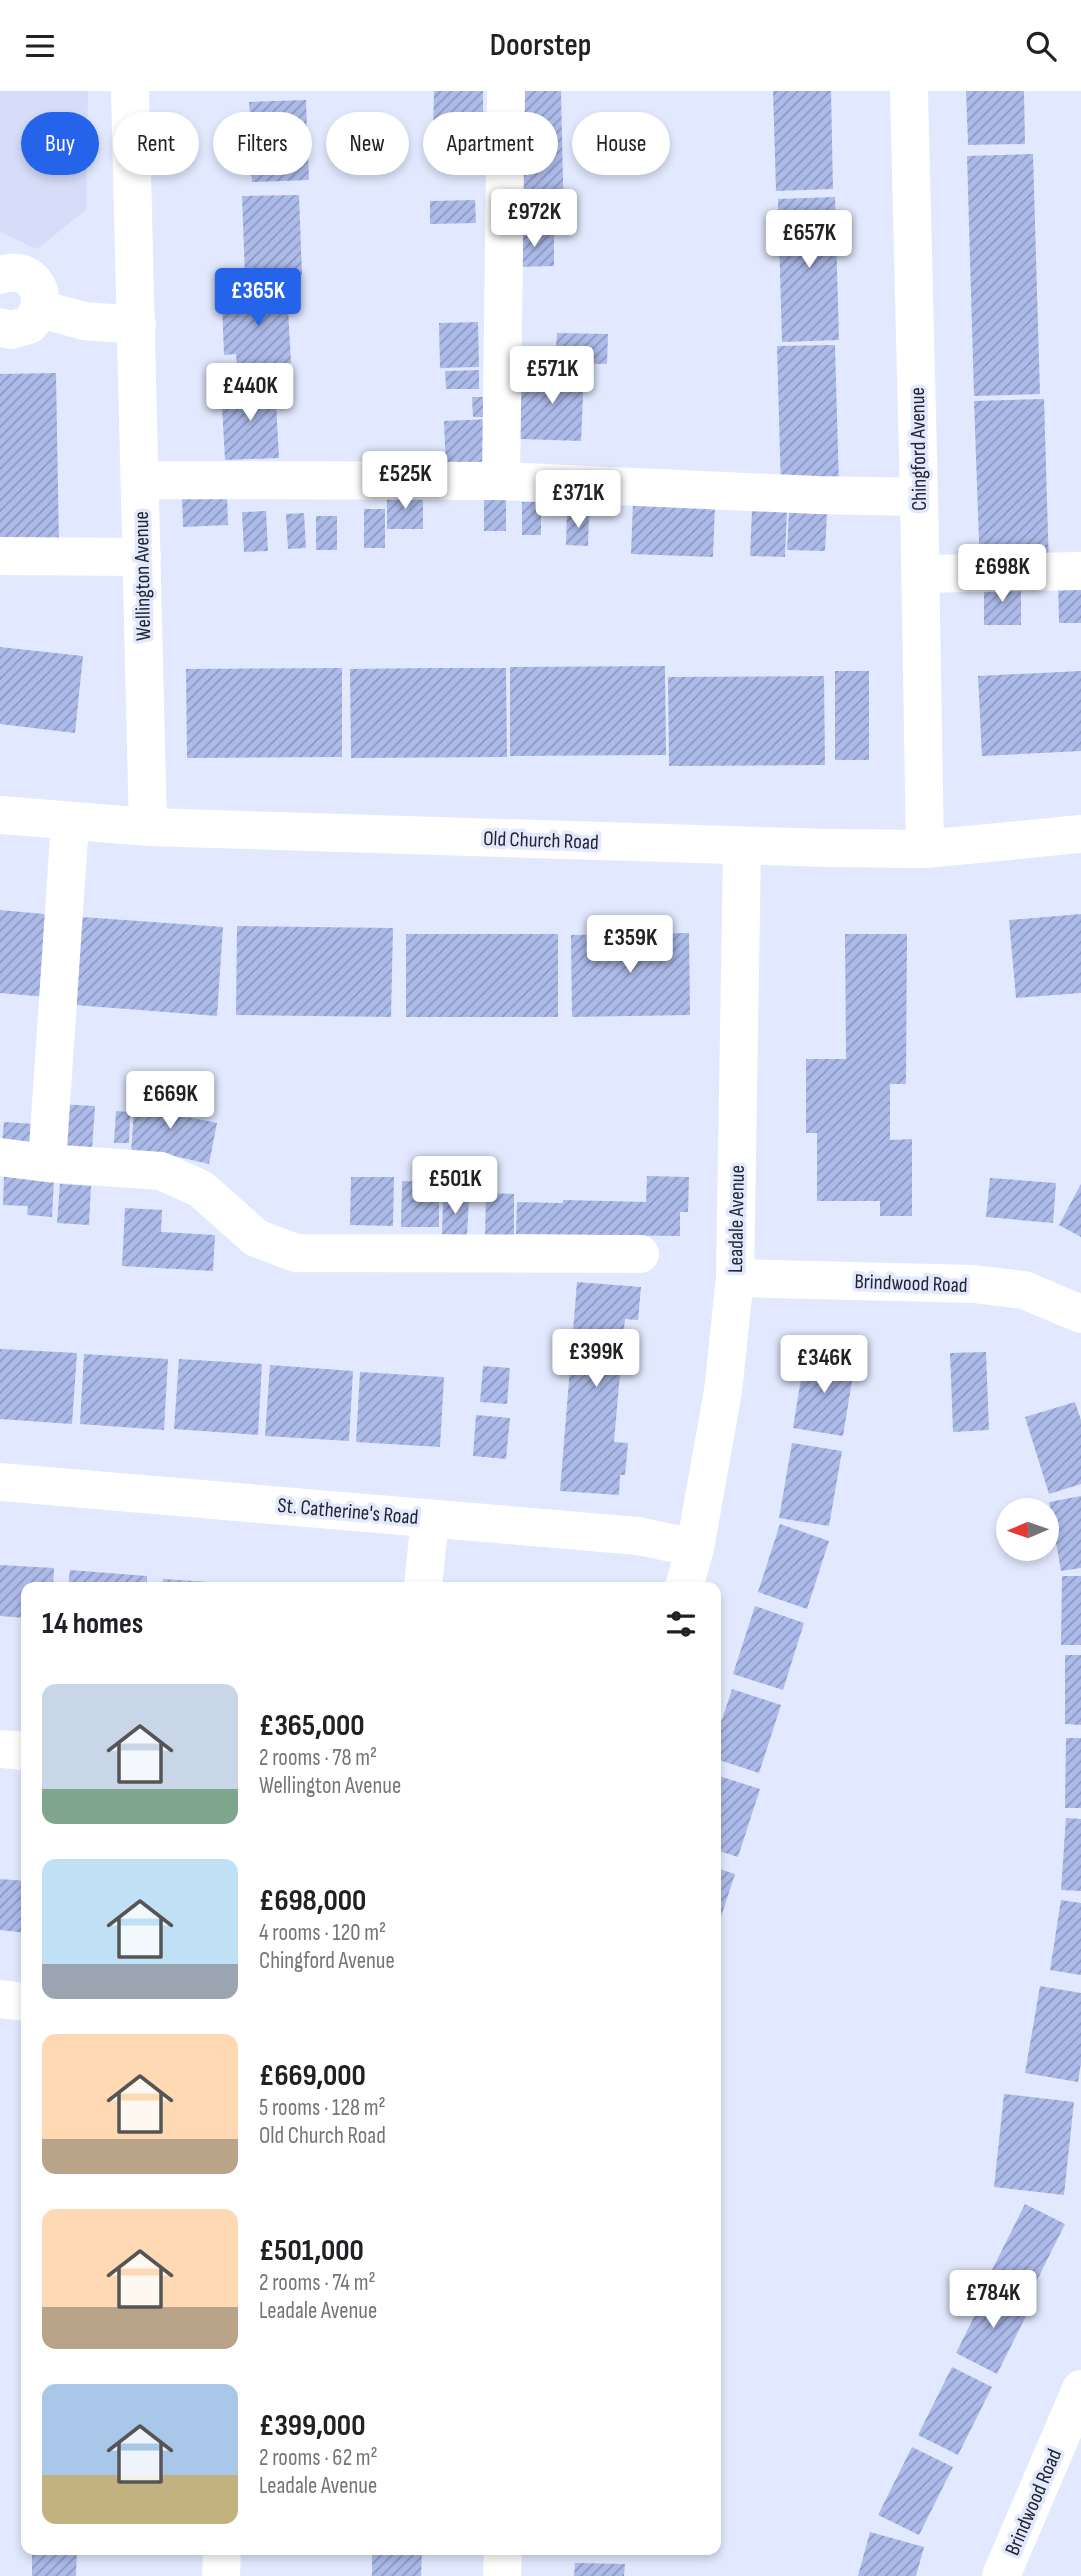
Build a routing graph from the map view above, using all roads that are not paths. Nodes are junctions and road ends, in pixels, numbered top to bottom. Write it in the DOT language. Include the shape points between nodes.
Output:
graph roads {
  1 [pos="130,91"];
  2 [pos="506,91"];
  3 [pos="909,91"];
  4 [pos="0,275"];
  5 [pos="40,309"];
  6 [pos="137,325"];
  7 [pos="0,327"];
  8 [pos="140,480"];
  9 [pos="501,481"];
  10 [pos="919,497"];
  11 [pos="0,556"];
  12 [pos="142,557"];
  13 [pos="1081,571"];
  14 [pos="920,574"];
  15 [pos="0,815"];
  16 [pos="70,822"];
  17 [pos="148,827"];
  18 [pos="1081,834"];
  19 [pos="742,846"];
  20 [pos="925,849"];
  21 [pos="0,1157"];
  22 [pos="47,1163"];
  23 [pos="640,1254"];
  24 [pos="736,1278"];
  25 [pos="1081,1314"];
  26 [pos="0,1482"];
  27 [pos="430,1518"];
  28 [pos="695,1548"];
  29 [pos="424,1582"];
  30 [pos="685,1582"];
  31 [pos="0,1749"];
  32 [pos="21,1751"];
  33 [pos="0,1999"];
  34 [pos="21,2001"];
  35 [pos="1081,2389"];
  36 [pos="222,2555"];
  37 [pos="503,2555"];
  38 [pos="221,2576"];
  39 [pos="502,2576"];
  40 [pos="1001,2576"];
  1 -- 6 [label="street, Wellington Avenue"];
  2 -- 9 [label="street"];
  3 -- 10 [label="street, Chingford Avenue"];
  4 -- 5 [label="street" via="14,272 32,280 38,288"];
  5 -- 6 [label="street" via="84,321"];
  5 -- 7 [label="street" via="29,325 11,330"];
  6 -- 8 [label="street, Wellington Avenue"];
  8 -- 9 [label="street"];
  8 -- 12 [label="street, Wellington Avenue"];
  9 -- 10 [label="street"];
  10 -- 14 [label="street, Chingford Avenue"];
  11 -- 12 [label="street"];
  12 -- 17 [label="street, Wellington Avenue"];
  13 -- 14 [label="street"];
  14 -- 20 [label="street, Chingford Avenue"];
  15 -- 16 [label="street, Old Church Road"];
  16 -- 17 [label="street, Old Church Road"];
  16 -- 22 [label="street"];
  17 -- 19 [label="street, Old Church Road"];
  18 -- 20 [label="street, Old Church Road"];
  19 -- 20 [label="street, Old Church Road"];
  19 -- 24 [label="street, Leadale Avenue"];
  21 -- 22 [label="street"];
  22 -- 23 [label="street" via="161,1171 201,1189 256,1238 296,1253"];
  24 -- 25 [label="street, Brindwood Road" via="974,1284 1024,1290"];
  24 -- 28 [label="street, Leadale Avenue" via="723,1391"];
  26 -- 27 [label="street, St. Catherine's Road"];
  27 -- 28 [label="street, St. Catherine's Road" via="638,1535"];
  27 -- 29 [label="street"];
  28 -- 30 [label="street, Leadale Avenue"];
  31 -- 32 [label="street"];
  33 -- 34 [label="street"];
  35 -- 40 [label="street, Brindwood Road"];
  36 -- 38 [label="street"];
  37 -- 39 [label="street"];
}
